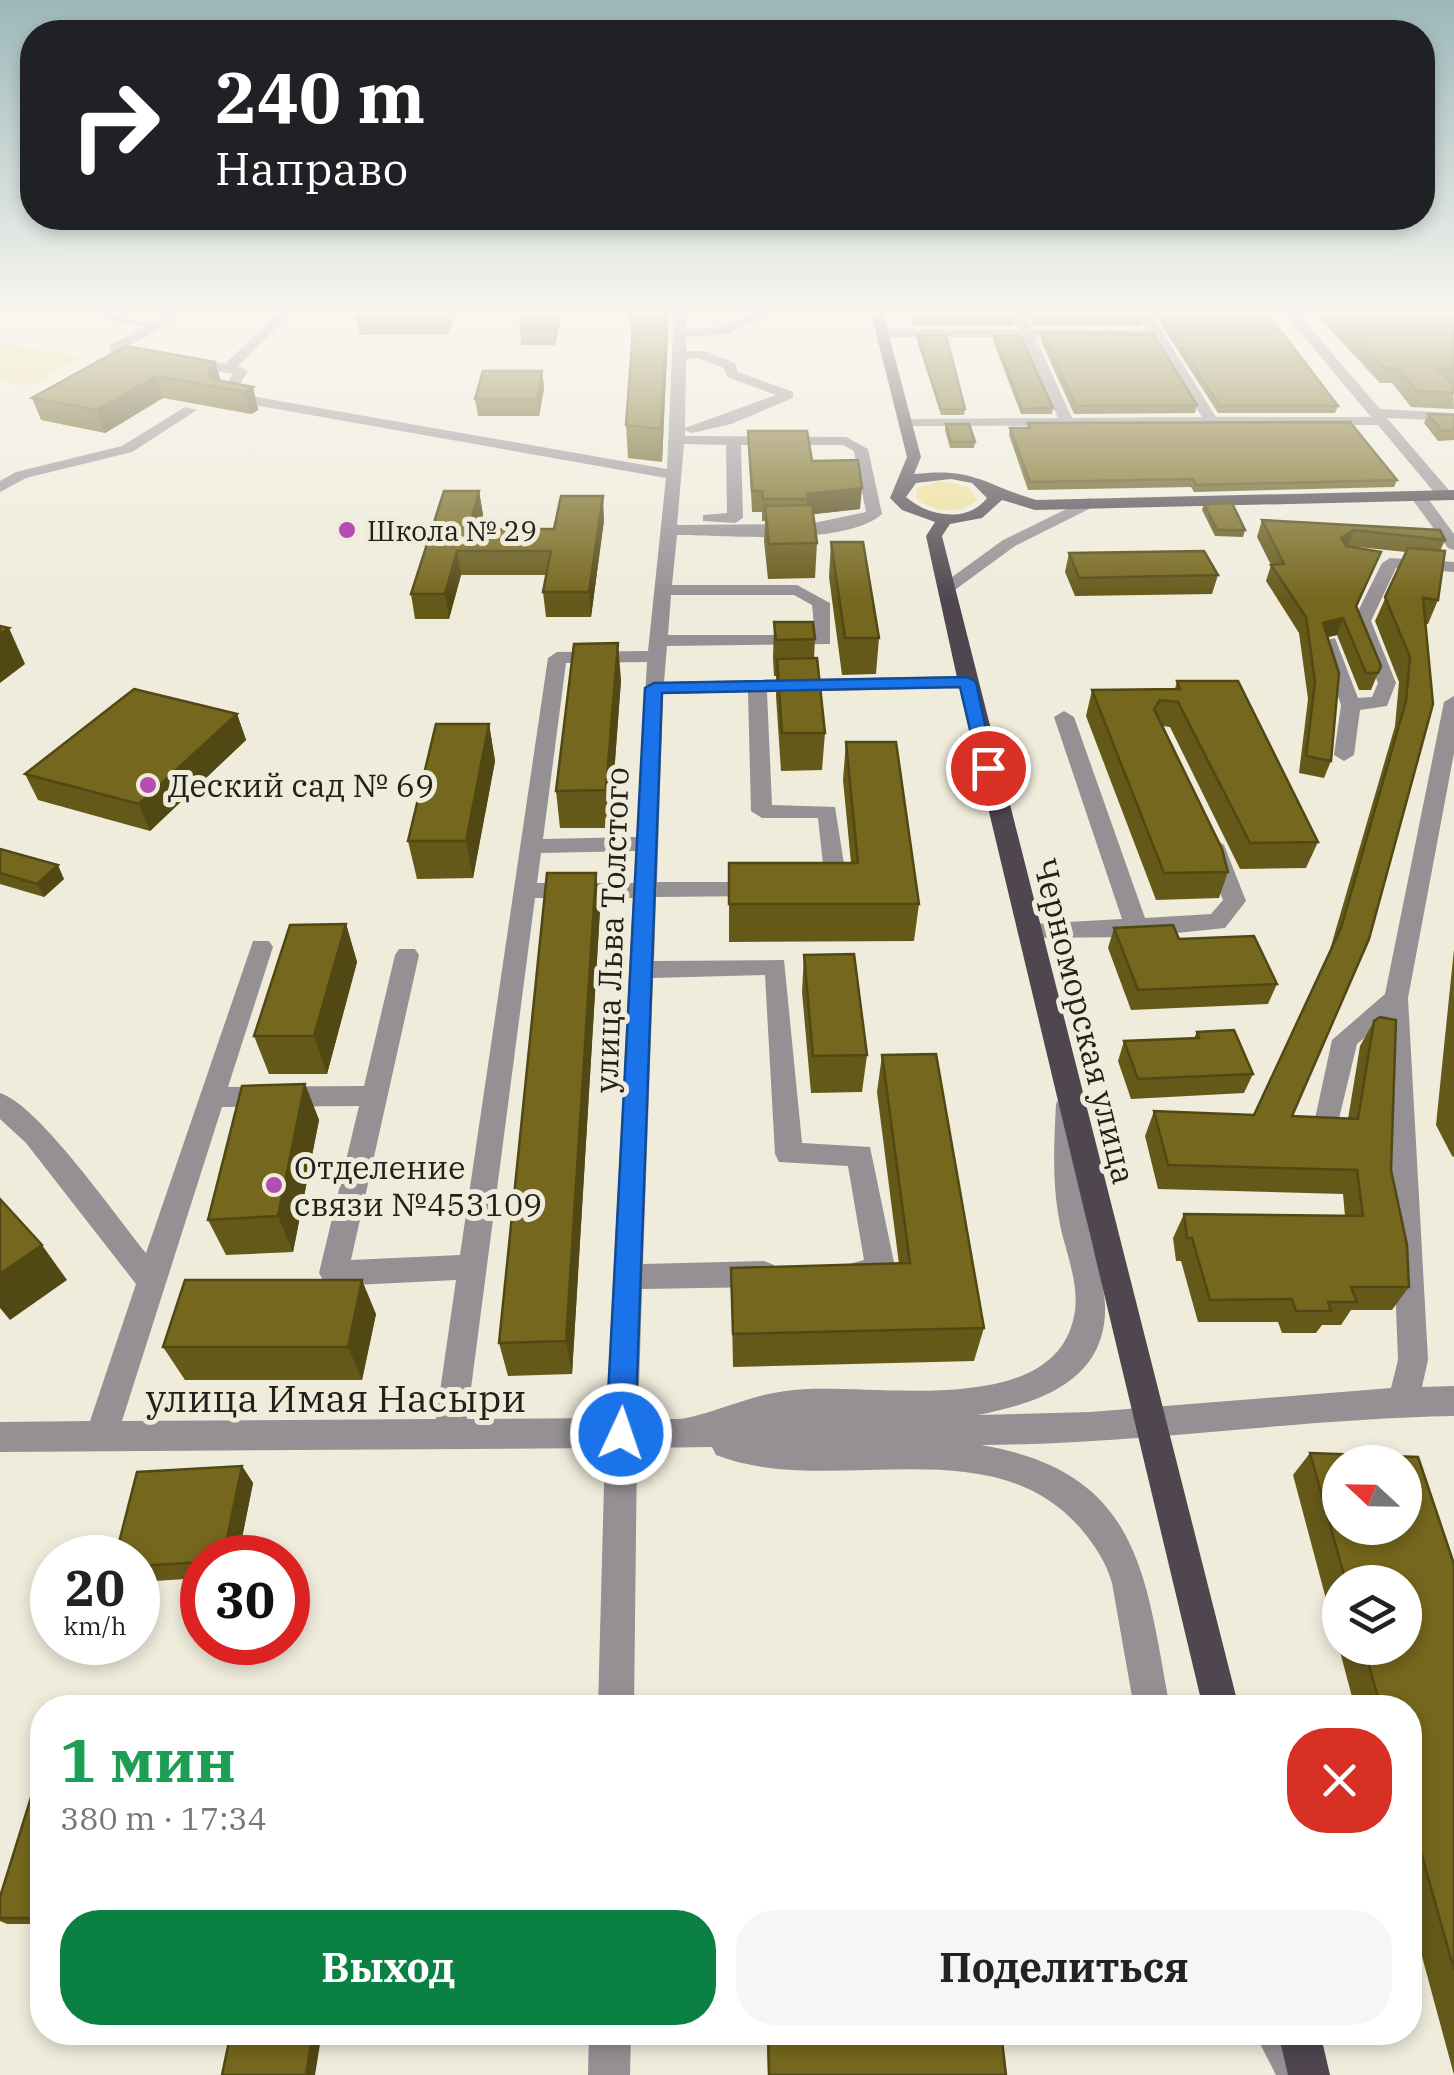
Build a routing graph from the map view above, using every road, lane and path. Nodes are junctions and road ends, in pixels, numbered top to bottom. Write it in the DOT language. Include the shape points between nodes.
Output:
graph roads {
  1 [pos="281,406"];
  2 [pos="678,406"];
  3 [pos="765,406"];
  4 [pos="902,406"];
  5 [pos="1060,406"];
  6 [pos="1202,406"];
  7 [pos="1367,406"];
  8 [pos="190,410"];
  9 [pos="1376,417"];
  10 [pos="1454,417"];
  11 [pos="1067,422"];
  12 [pos="1212,422"];
  13 [pos="906,423"];
  14 [pos="677,436"];
  15 [pos="734,440"];
  16 [pos="914,457"];
  17 [pos="952,474"];
  18 [pos="674,475"];
  19 [pos="902,484"];
  20 [pos="0,487"];
  21 [pos="993,492"];
  22 [pos="1450,495"];
  23 [pos="1418,496"];
  24 [pos="1088,503"];
  25 [pos="1035,504"];
  26 [pos="987,510"];
  27 [pos="669,524"];
  28 [pos="940,527"];
  29 [pos="1454,545"];
  30 [pos="1454,567"];
  31 [pos="946,588"];
  32 [pos="663,590"];
  33 [pos="1329,642"];
  34 [pos="658,648"];
  35 [pos="967,682"];
  36 [pos="757,686"];
  37 [pos="654,688"];
  38 [pos="1454,702"];
  39 [pos="1351,705"];
  40 [pos="1064,717"];
  41 [pos="1344,755"];
  42 [pos="1202,822"];
  43 [pos="647,844"];
  44 [pos="532,846"];
  45 [pos="645,890"];
  46 [pos="524,891"];
  47 [pos="1137,930"];
  48 [pos="1031,932"];
  49 [pos="261,948"];
  50 [pos="406,956"];
  51 [pos="642,970"];
  52 [pos="1396,998"];
  53 [pos="371,1096"];
  54 [pos="212,1097"];
  55 [pos="1070,1098"];
  56 [pos="0,1103"];
  57 [pos="1326,1128"];
  58 [pos="472,1267"];
  59 [pos="784,1274"];
  60 [pos="823,1274"];
  61 [pos="629,1277"];
  62 [pos="150,1279"];
  63 [pos="1454,1400"];
  64 [pos="1404,1401"];
  65 [pos="1154,1425"];
  66 [pos="621,1434"];
  67 [pos="683,1434"];
  68 [pos="449,1436"];
  69 [pos="0,1437"];
  70 [pos="100,1439"];
  71 [pos="616,1695"];
  72 [pos="1149,1695"];
  73 [pos="1218,1695"];
  74 [pos="610,2045"];
  75 [pos="1283,2045"];
  76 [pos="1302,2045"];
  77 [pos="609,2075"];
  78 [pos="1300,2075"];
  79 [pos="1309,2075"];
  1 -- 18 [label="street"];
  2 -- 14 [label="street, улица Льва Толстого"];
  3 -- 14 [label="street"];
  4 -- 13 [label="main road"];
  5 -- 11 [label="street"];
  6 -- 12 [label="street"];
  7 -- 9 [label="street"];
  8 -- 20 [label="street" via="127,449 21,475"];
  9 -- 10 [label="street"];
  9 -- 12 [label="street"];
  9 -- 22 [label="street"];
  11 -- 12 [label="street"];
  11 -- 13 [label="street"];
  13 -- 16 [label="main road"];
  14 -- 15 [label="street"];
  14 -- 18 [label="street, улица Льва Толстого"];
  15 -- 27 [label="street" via="734,518"];
  15 -- 27 [label="street" via="846,441 862,450 874,514 834,527"];
  16 -- 17 [label="main road"];
  16 -- 19 [label="main road"];
  17 -- 19 [label="main road"];
  17 -- 21 [label="main road"];
  18 -- 27 [label="street, улица Льва Толстого"];
  19 -- 28 [label="main road" via="898,498 904,505"];
  21 -- 25 [label="main road"];
  21 -- 26 [label="main road"];
  22 -- 23 [label="main road"];
  23 -- 24 [label="main road"];
  23 -- 29 [label="street"];
  24 -- 25 [label="main road"];
  24 -- 31 [label="street" via="1009,544"];
  25 -- 26 [label="main road"];
  26 -- 28 [label="main road"];
  27 -- 32 [label="street, улица Льва Толстого"];
  28 -- 31 [label="main road, Черноморская улица"];
  30 -- 39 [label="street" via="1382,562 1362,621 1388,682 1380,702"];
  31 -- 35 [label="main road, Черноморская улица"];
  32 -- 34 [label="street, улица Льва Толстого"];
  32 -- 34 [label="street" via="797,590 820,602 824,640"];
  33 -- 39 [label="street"];
  34 -- 37 [label="street, улица Льва Толстого"];
  34 -- 44 [label="street" via="557,658"];
  35 -- 36 [label="street"];
  35 -- 48 [label="main road, Черноморская улица"];
  36 -- 37 [label="street"];
  36 -- 45 [label="street" via="762,811 828,812 837,889"];
  37 -- 43 [label="street, улица Льва Толстого"];
  38 -- 52 [label="street"];
  39 -- 41 [label="street"];
  40 -- 47 [label="street"];
  42 -- 47 [label="street" via="1235,901 1217,922"];
  43 -- 44 [label="street"];
  43 -- 45 [label="street, улица Льва Толстого"];
  44 -- 46 [label="street"];
  45 -- 46 [label="street"];
  45 -- 51 [label="street, улица Льва Толстого"];
  46 -- 58 [label="street"];
  47 -- 48 [label="street"];
  48 -- 55 [label="main road, Черноморская улица"];
  49 -- 54 [label="street"];
  50 -- 53 [label="street"];
  51 -- 60 [label="street" via="776,966 789,1154 860,1155 881,1272"];
  51 -- 61 [label="street, улица Льва Толстого"];
  52 -- 57 [label="street" via="1345,1040"];
  52 -- 64 [label="street" via="1414,1360"];
  53 -- 54 [label="street"];
  53 -- 58 [label="street" via="334,1273"];
  54 -- 62 [label="street"];
  55 -- 65 [label="main road, Черноморская улица"];
  55 -- 67 [label="street" via="1071,1209 1090,1314 1064,1371 1042,1387 997,1400 760,1407"];
  56 -- 62 [label="street" via="35,1136"];
  58 -- 68 [label="street"];
  59 -- 61 [label="street"];
  61 -- 66 [label="street, улица Льва Толстого"];
  62 -- 70 [label="street"];
  63 -- 64 [label="street, улица Имая Насыри"];
  64 -- 65 [label="street, улица Имая Насыри"];
  65 -- 67 [label="street, улица Имая Насыри"];
  65 -- 73 [label="main road, Черноморская улица"];
  66 -- 67 [label="street, улица Имая Насыри"];
  66 -- 68 [label="street, улица Имая Насыри"];
  66 -- 71 [label="street, улица Льва Толстого"];
  67 -- 72 [label="street" via="764,1453 1013,1467 1052,1481 1092,1517 1124,1566"];
  68 -- 70 [label="street, улица Имая Насыри"];
  69 -- 70 [label="street, улица Имая Насыри"];
  74 -- 77 [label="street"];
  75 -- 78 [label="street"];
  76 -- 79 [label="main road"];
}
